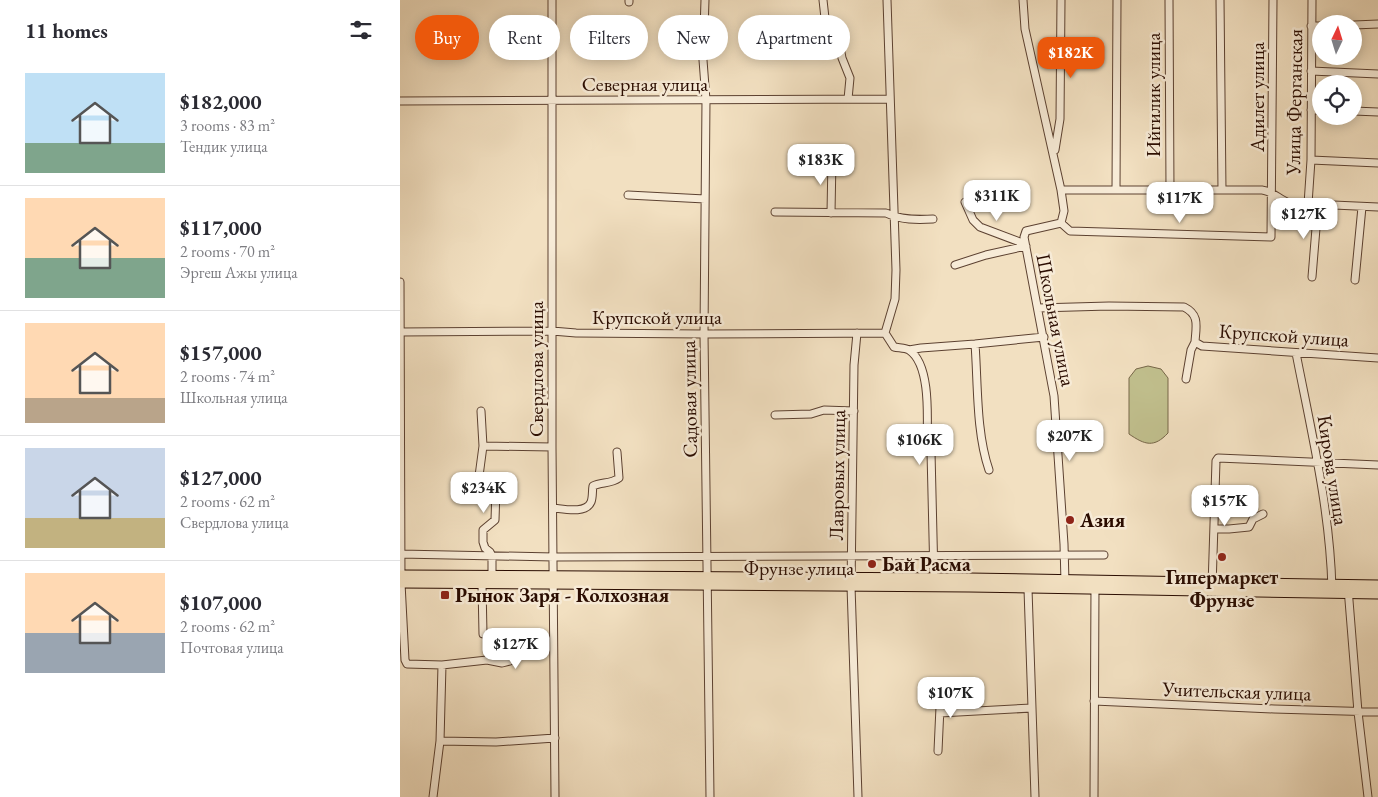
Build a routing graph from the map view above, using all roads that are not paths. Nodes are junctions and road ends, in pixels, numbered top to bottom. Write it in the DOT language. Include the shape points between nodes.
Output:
graph roads {
  1 [pos="552,0"];
  2 [pos="705,0"];
  3 [pos="823,0"];
  4 [pos="887,0"];
  5 [pos="1023,0"];
  6 [pos="1061,0"];
  7 [pos="1116,0"];
  8 [pos="1169,0"];
  9 [pos="1220,0"];
  10 [pos="1273,0"];
  11 [pos="1312,0"];
  12 [pos="825,15"];
  13 [pos="1378,24"];
  14 [pos="1362,25"];
  15 [pos="1311,26"];
  16 [pos="843,60"];
  17 [pos="1311,71"];
  18 [pos="1378,74"];
  19 [pos="848,99"];
  20 [pos="890,99"];
  21 [pos="400,100"];
  22 [pos="552,100"];
  23 [pos="706,100"];
  24 [pos="1311,110"];
  25 [pos="1362,111"];
  26 [pos="1378,112"];
  27 [pos="1054,155"];
  28 [pos="832,160"];
  29 [pos="1311,160"];
  30 [pos="1378,163"];
  31 [pos="1061,190"];
  32 [pos="1116,190"];
  33 [pos="1170,190"];
  34 [pos="1222,190"];
  35 [pos="1272,194"];
  36 [pos="628,195"];
  37 [pos="706,200"];
  38 [pos="965,202"];
  39 [pos="1308,204"];
  40 [pos="1318,204"];
  41 [pos="1362,207"];
  42 [pos="1378,207"];
  43 [pos="775,212"];
  44 [pos="831,212"];
  45 [pos="895,217"];
  46 [pos="933,220"];
  47 [pos="1061,223"];
  48 [pos="1025,245"];
  49 [pos="955,265"];
  50 [pos="1312,277"];
  51 [pos="1354,280"];
  52 [pos="400,282"];
  53 [pos="1038,308"];
  54 [pos="552,331"];
  55 [pos="400,332"];
  56 [pos="885,332"];
  57 [pos="857,333"];
  58 [pos="704,334"];
  59 [pos="1044,337"];
  60 [pos="1195,342"];
  61 [pos="975,344"];
  62 [pos="909,350"];
  63 [pos="1296,353"];
  64 [pos="1378,358"];
  65 [pos="1186,379"];
  66 [pos="481,411"];
  67 [pos="854,412"];
  68 [pos="774,415"];
  69 [pos="483,446"];
  70 [pos="552,447"];
  71 [pos="617,452"];
  72 [pos="1318,463"];
  73 [pos="1378,465"];
  74 [pos="988,470"];
  75 [pos="553,508"];
  76 [pos="1263,514"];
  77 [pos="401,522"];
  78 [pos="1214,529"];
  79 [pos="400,554"];
  80 [pos="934,555"];
  81 [pos="1104,555"];
  82 [pos="492,556"];
  83 [pos="851,556"];
  84 [pos="1064,556"];
  85 [pos="554,557"];
  86 [pos="707,557"];
  87 [pos="934,578"];
  88 [pos="400,579"];
  89 [pos="1065,580"];
  90 [pos="492,581"];
  91 [pos="554,581"];
  92 [pos="707,581"];
  93 [pos="851,582"];
  94 [pos="482,585"];
  95 [pos="1095,585"];
  96 [pos="1378,585"];
  97 [pos="1212,587"];
  98 [pos="1028,589"];
  99 [pos="1332,589"];
  100 [pos="1065,590"];
  101 [pos="1348,590"];
  102 [pos="1378,594"];
  103 [pos="442,666"];
  104 [pos="941,685"];
  105 [pos="1094,701"];
  106 [pos="1032,708"];
  107 [pos="940,712"];
  108 [pos="1358,712"];
  109 [pos="1378,712"];
  110 [pos="555,738"];
  111 [pos="440,741"];
  112 [pos="938,751"];
  113 [pos="433,797"];
  114 [pos="555,797"];
  115 [pos="710,797"];
  116 [pos="858,797"];
  117 [pos="1035,797"];
  118 [pos="1094,797"];
  119 [pos="1368,797"];
  1 -- 22 [label="street, Свердлова улица"];
  2 -- 23 [label="street, Садовая улица" via="703,60"];
  3 -- 12 [label="street"];
  4 -- 20 [label="street"];
  5 -- 27 [label="street, Школьная улица" via="1025,29"];
  6 -- 27 [label="street" via="1060,119"];
  7 -- 32 [label="street"];
  8 -- 33 [label="street, Ийгилик улица"];
  9 -- 34 [label="street"];
  10 -- 35 [label="street, Адилет улица"];
  11 -- 15 [label="street, Улица Ферганская"];
  13 -- 14 [label="street"];
  15 -- 17 [label="street, Улица Ферганская"];
  16 -- 19 [label="street" via="850,78"];
  17 -- 18 [label="street"];
  17 -- 24 [label="street, Улица Ферганская"];
  19 -- 20 [label="street, Северная улица"];
  19 -- 23 [label="street, Северная улица"];
  20 -- 45 [label="street"];
  21 -- 22 [label="street, Северная улица"];
  22 -- 23 [label="street, Северная улица"];
  22 -- 54 [label="street, Свердлова улица"];
  23 -- 37 [label="street, Садовая улица"];
  24 -- 29 [label="street, Улица Ферганская"];
  25 -- 26 [label="street"];
  27 -- 31 [label="street, Школьная улица"];
  28 -- 44 [label="street"];
  29 -- 30 [label="street"];
  29 -- 39 [label="street, Улица Ферганская"];
  31 -- 32 [label="street"];
  31 -- 47 [label="street, Школьная улица" via="1064,211"];
  32 -- 33 [label="street"];
  33 -- 34 [label="street"];
  34 -- 35 [label="street" via="1269,191"];
  35 -- 39 [label="street" via="1289,203"];
  35 -- 47 [label="street, Адилет улица" via="1271,237 1070,231"];
  36 -- 37 [label="street"];
  37 -- 58 [label="street, Садовая улица"];
  38 -- 48 [label="street" via="980,227"];
  39 -- 40 [label="street"];
  40 -- 41 [label="street"];
  40 -- 50 [label="street"];
  41 -- 42 [label="street"];
  41 -- 51 [label="street"];
  43 -- 44 [label="street"];
  44 -- 45 [label="street" via="886,213"];
  45 -- 46 [label="street"];
  45 -- 56 [label="street" via="895,299"];
  47 -- 48 [label="street, Школьная улица" via="1026,231"];
  48 -- 49 [label="street"];
  48 -- 53 [label="street, Школьная улица"];
  52 -- 55 [label="street"];
  53 -- 59 [label="street, Школьная улица"];
  53 -- 60 [label="street, Крупской улица" via="1184,307 1195,316"];
  54 -- 55 [label="street, Крупской улица"];
  54 -- 58 [label="street, Крупской улица"];
  54 -- 70 [label="street, Свердлова улица"];
  55 -- 77 [label="street"];
  56 -- 57 [label="street, Крупской улица"];
  56 -- 62 [label="street" via="894,347"];
  57 -- 58 [label="street, Крупской улица"];
  57 -- 67 [label="street, Лавровых улица"];
  58 -- 86 [label="street, Садовая улица"];
  59 -- 61 [label="street"];
  59 -- 84 [label="street, Школьная улица" via="1054,396"];
  60 -- 63 [label="street, Крупской улица" via="1202,346"];
  60 -- 65 [label="street"];
  61 -- 62 [label="street"];
  61 -- 74 [label="street" via="984,457"];
  62 -- 80 [label="street" via="921,366 925,387"];
  63 -- 64 [label="street, Крупской улица"];
  63 -- 72 [label="street, Кирова улица"];
  66 -- 69 [label="street"];
  67 -- 68 [label="street" via="824,410 811,414"];
  67 -- 83 [label="street, Лавровых улица"];
  69 -- 70 [label="street"];
  69 -- 82 [label="street" via="479,476 496,489 495,520 483,530 485,548"];
  70 -- 75 [label="street, Свердлова улица"];
  71 -- 75 [label="street" via="618,478 614,482 600,482 593,486 592,501 588,507"];
  72 -- 73 [label="street"];
  72 -- 78 [label="street" via="1218,458"];
  72 -- 99 [label="street, Кирова улица"];
  75 -- 85 [label="street, Свердлова улица"];
  76 -- 78 [label="street" via="1253,519 1248,527"];
  77 -- 79 [label="street"];
  78 -- 97 [label="street"];
  79 -- 82 [label="street"];
  79 -- 88 [label="street"];
  80 -- 83 [label="street"];
  80 -- 84 [label="street"];
  80 -- 87 [label="street"];
  81 -- 84 [label="street"];
  82 -- 85 [label="street"];
  82 -- 90 [label="street"];
  83 -- 86 [label="street"];
  83 -- 93 [label="street, Лавровых улица"];
  84 -- 89 [label="street, Школьная улица"];
  85 -- 86 [label="street"];
  85 -- 91 [label="street, Свердлова улица"];
  86 -- 92 [label="street, Садовая улица"];
  87 -- 89 [label="main road, Фрунзе улица"];
  87 -- 93 [label="main road, Фрунзе улица"];
  88 -- 90 [label="main road, Фрунзе улица"];
  88 -- 94 [label="main road, Фрунзе улица"];
  88 -- 103 [label="street" via="405,660 407,664"];
  89 -- 95 [label="main road, Фрунзе улица"];
  89 -- 100 [label="street, Школьная улица"];
  90 -- 91 [label="main road, Фрунзе улица"];
  90 -- 94 [label="main road, Фрунзе улица"];
  91 -- 92 [label="main road, Фрунзе улица"];
  91 -- 110 [label="street, Свердлова улица"];
  92 -- 93 [label="main road, Фрунзе улица"];
  92 -- 115 [label="street, Садовая улица"];
  93 -- 98 [label="main road, Фрунзе улица"];
  93 -- 116 [label="street, Лавровых улица"];
  94 -- 103 [label="street" via="483,634 508,636 514,653 510,661 502,663 487,660"];
  95 -- 97 [label="main road, Фрунзе улица"];
  95 -- 100 [label="main road, Фрунзе улица"];
  95 -- 105 [label="street"];
  96 -- 101 [label="main road, Фрунзе улица"];
  97 -- 99 [label="main road, Фрунзе улица"];
  98 -- 100 [label="main road, Фрунзе улица"];
  98 -- 106 [label="street"];
  99 -- 101 [label="main road, Фрунзе улица"];
  101 -- 102 [label="main road, Фрунзе улица"];
  101 -- 108 [label="street"];
  103 -- 111 [label="street"];
  104 -- 107 [label="street"];
  105 -- 108 [label="street, Учительская улица"];
  105 -- 118 [label="street"];
  106 -- 107 [label="street"];
  106 -- 117 [label="street"];
  107 -- 112 [label="street"];
  108 -- 109 [label="street, Учительская улица"];
  108 -- 119 [label="street"];
  110 -- 111 [label="street"];
  110 -- 114 [label="street, Свердлова улица"];
  111 -- 113 [label="street"];
}
